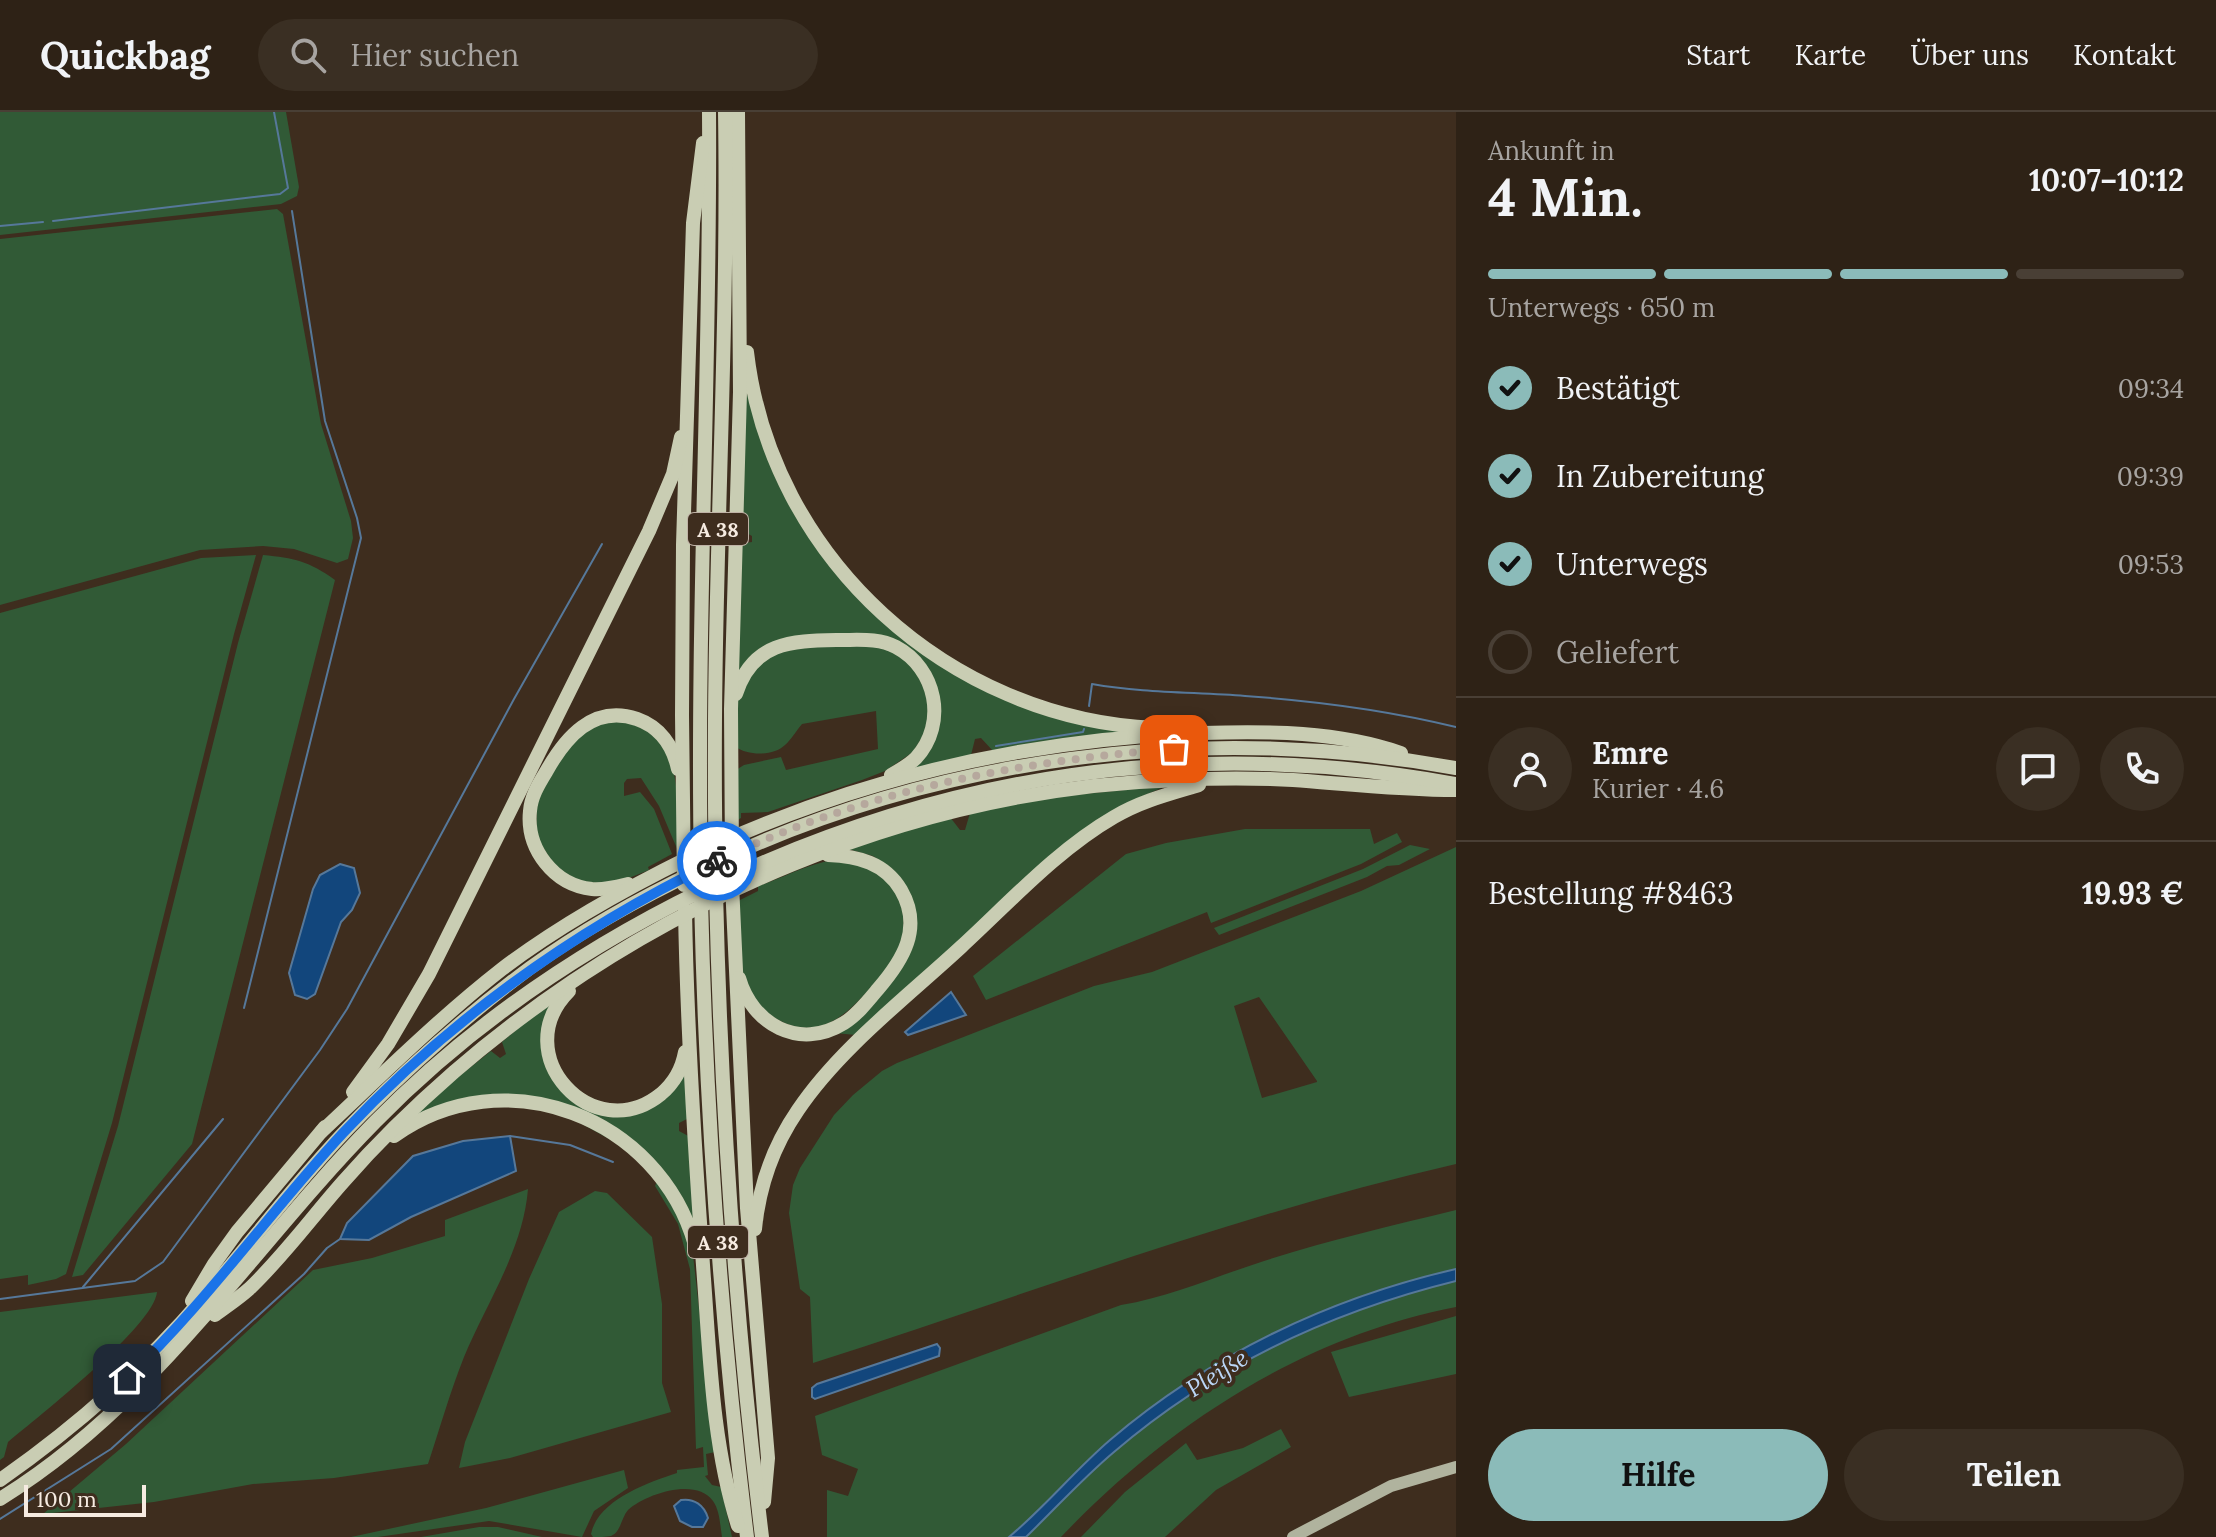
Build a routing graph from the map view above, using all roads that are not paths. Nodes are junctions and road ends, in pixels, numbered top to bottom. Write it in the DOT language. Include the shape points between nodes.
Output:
graph roads {
  1 [pos="725,112"];
  2 [pos="738,112"];
  3 [pos="709,118"];
  4 [pos="741,263"];
  5 [pos="691,356"];
  6 [pos="731,709"];
  7 [pos="1219,732"];
  8 [pos="1432,764"];
  9 [pos="1456,768"];
  10 [pos="1221,779"];
  11 [pos="878,784"];
  12 [pos="1456,784"];
  13 [pos="1456,790"];
  14 [pos="682,805"];
  15 [pos="758,834"];
  16 [pos="819,855"];
  17 [pos="642,881"];
  18 [pos="716,884"];
  19 [pos="734,959"];
  20 [pos="587,972"];
  21 [pos="688,1024"];
  22 [pos="321,1132"];
  23 [pos="340,1184"];
  24 [pos="705,1292"];
  25 [pos="753,1293"];
  26 [pos="175,1329"];
  27 [pos="193,1332"];
  28 [pos="1456,1467"];
  29 [pos="0,1480"];
  30 [pos="0,1499"];
  31 [pos="761,1532"];
  32 [pos="744,1537"];
  33 [pos="1293,1537"];
  1 -- 18 [label="highway, A 38"];
  2 -- 4 [label="highway"];
  3 -- 5 [label="highway" via="694,211"];
  3 -- 32 [label="highway, A 38" via="700,649 702,946 719,1263"];
  4 -- 6 [label="highway"];
  4 -- 7 [label="highway" via="752,386 771,453 814,535 873,606 948,665 1035,705 1105,723"];
  5 -- 14 [label="highway"];
  5 -- 22 [label="highway" via="676,461 649,531 411,1007"];
  6 -- 11 [label="highway" via="748,669 776,647 863,640 898,648 928,679 935,705 933,724 916,757"];
  6 -- 19 [label="highway"];
  7 -- 8 [label="highway" via="1349,738"];
  7 -- 11 [label="highway" via="1029,749"];
  8 -- 9 [label="highway"];
  8 -- 15 [label="highway" via="1275,748 1081,757 887,796"];
  10 -- 13 [label="highway"];
  10 -- 16 [label="highway" via="1103,785 1009,799"];
  10 -- 25 [label="highway" via="1146,801 1082,839 830,1071 797,1111 768,1169 757,1214"];
  11 -- 15 [label="highway"];
  12 -- 18 [label="highway" via="1369,770 1275,764 1084,772 930,802 758,863"];
  14 -- 17 [label="highway" via="677,763 666,739 646,723 621,716 595,719 573,732 538,785 530,806 530,833 552,871 594,889"];
  14 -- 21 [label="highway"];
  15 -- 17 [label="highway"];
  15 -- 26 [label="highway" via="602,921 530,968 413,1065 326,1152"];
  16 -- 19 [label="highway" via="864,860 899,887 910,928 896,968 843,1023 800,1034 774,1026 755,1011"];
  16 -- 20 [label="highway" via="659,929"];
  17 -- 22 [label="highway" via="503,969"];
  18 -- 27 [label="highway" via="659,911 536,987 431,1069 334,1166"];
  18 -- 31 [label="highway, A 38" via="727,1152"];
  19 -- 25 [label="highway"];
  20 -- 21 [label="highway" via="556,1005 547,1037 555,1074 589,1104 625,1110 658,1096 681,1068"];
  20 -- 23 [label="highway" via="453,1073"];
  21 -- 24 [label="highway"];
  22 -- 26 [label="highway" via="229,1242"];
  23 -- 24 [label="highway" via="397,1134 440,1112 503,1101 566,1110 622,1139 666,1183 688,1223"];
  23 -- 27 [label="highway" via="249,1289"];
  24 -- 32 [label="highway" via="719,1435"];
  25 -- 31 [label="highway" via="768,1458"];
  26 -- 29 [label="highway" via="81,1420"];
  27 -- 30 [label="highway" via="88,1434"];
  28 -- 33 [label="main road" via="1391,1486"];
}
